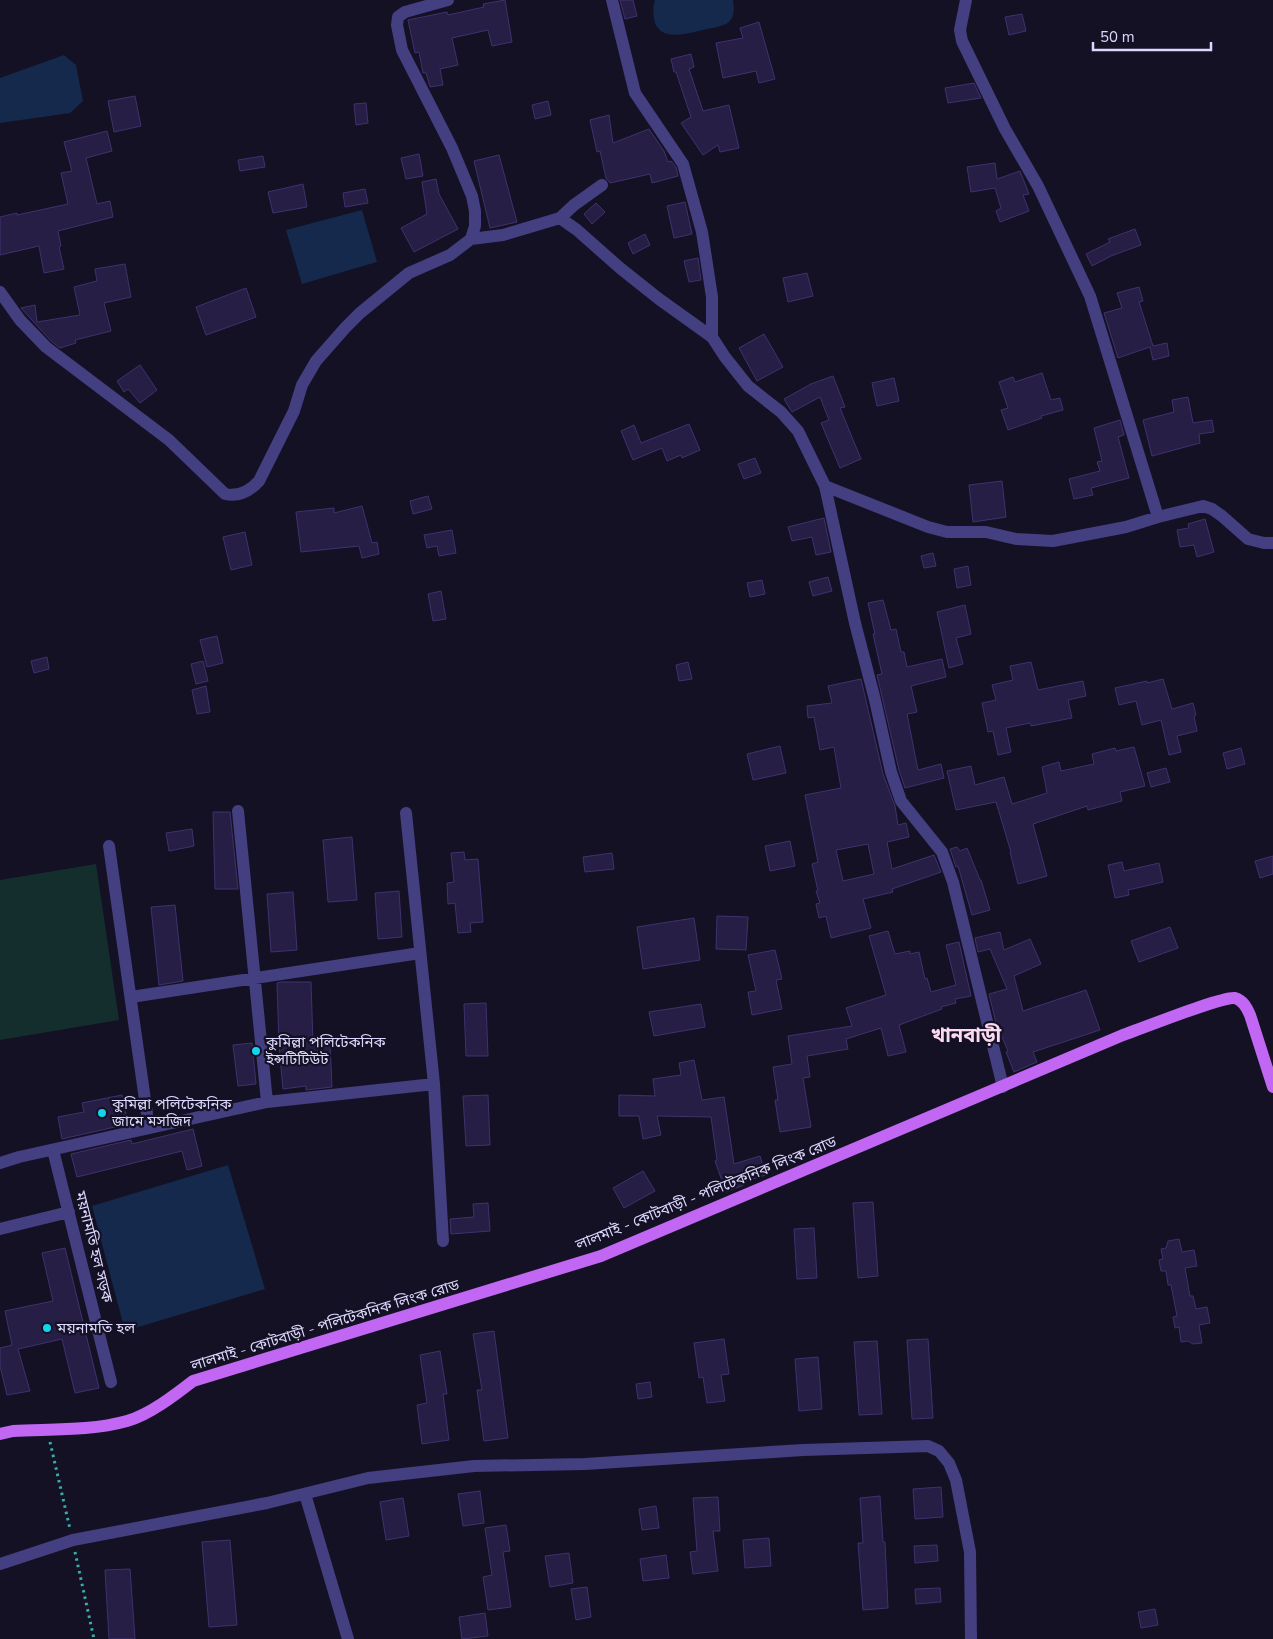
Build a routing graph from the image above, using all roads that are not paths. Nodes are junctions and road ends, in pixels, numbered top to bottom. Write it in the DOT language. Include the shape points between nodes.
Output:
graph roads {
  1 [pos="448,0"];
  2 [pos="612,0"];
  3 [pos="966,0"];
  4 [pos="602,185"];
  5 [pos="560,218"];
  6 [pos="472,239"];
  7 [pos="0,292"];
  8 [pos="712,337"];
  9 [pos="825,486"];
  10 [pos="1158,516"];
  11 [pos="1273,542"];
  12 [pos="238,812"];
  13 [pos="406,813"];
  14 [pos="109,846"];
  15 [pos="420,953"];
  16 [pos="131,997"];
  17 [pos="434,1084"];
  18 [pos="1002,1087"];
  19 [pos="1273,1087"];
  20 [pos="267,1102"];
  21 [pos="149,1128"];
  22 [pos="53,1150"];
  23 [pos="0,1163"];
  24 [pos="69,1212"];
  25 [pos="0,1229"];
  26 [pos="443,1242"];
  27 [pos="111,1382"];
  28 [pos="0,1434"];
  29 [pos="305,1494"];
  30 [pos="0,1564"];
  31 [pos="348,1639"];
  32 [pos="971,1639"];
  1 -- 6 [label="street" via="405,12 398,17 397,25 402,50 452,148 472,196 475,226"];
  2 -- 8 [label="street" via="635,93 683,164 703,241 712,297"];
  3 -- 10 [label="street" via="960,30 962,41 1005,129 1038,186 1090,296"];
  4 -- 5 [label="street"];
  5 -- 6 [label="street" via="503,235"];
  5 -- 8 [label="street" via="659,300"];
  6 -- 7 [label="street" via="450,255 409,273 345,328 316,361 302,384 294,411 259,481 253,488 234,496 225,494 169,440 46,347 20,320"];
  8 -- 9 [label="street" via="748,386 781,412 798,431"];
  9 -- 10 [label="street" via="928,527 947,532 986,532 1016,539 1053,541 1126,527"];
  9 -- 18 [label="street" via="890,772 901,801 942,852 953,882"];
  10 -- 11 [label="street" via="1203,506 1222,516 1248,539 1264,544"];
  12 -- 20 [label="street"];
  13 -- 15 [label="street"];
  14 -- 16 [label="street"];
  15 -- 16 [label="street"];
  15 -- 17 [label="street"];
  16 -- 21 [label="street"];
  17 -- 20 [label="street"];
  17 -- 26 [label="street"];
  18 -- 19 [label="main road, লালমাই - কোটবাড়ী - পলিটেকনিক লিংক রোড" via="1184,1012 1235,998 1244,1004 1250,1015"];
  18 -- 28 [label="main road, লালমাই - কোটবাড়ী - পলিটেকনিক লিংক রোড" via="601,1256 193,1382 163,1403 129,1420 94,1427"];
  20 -- 21 [label="street"];
  21 -- 22 [label="street"];
  22 -- 23 [label="street"];
  22 -- 24 [label="street, ময়নামতি হল সড়ক"];
  24 -- 25 [label="street"];
  24 -- 27 [label="street, ময়নামতি হল সড়ক"];
  29 -- 30 [label="street" via="73,1540"];
  29 -- 31 [label="street"];
  29 -- 32 [label="street" via="368,1478 474,1466 585,1464 803,1450 928,1446 939,1451 949,1463 956,1480 970,1552"];
}
